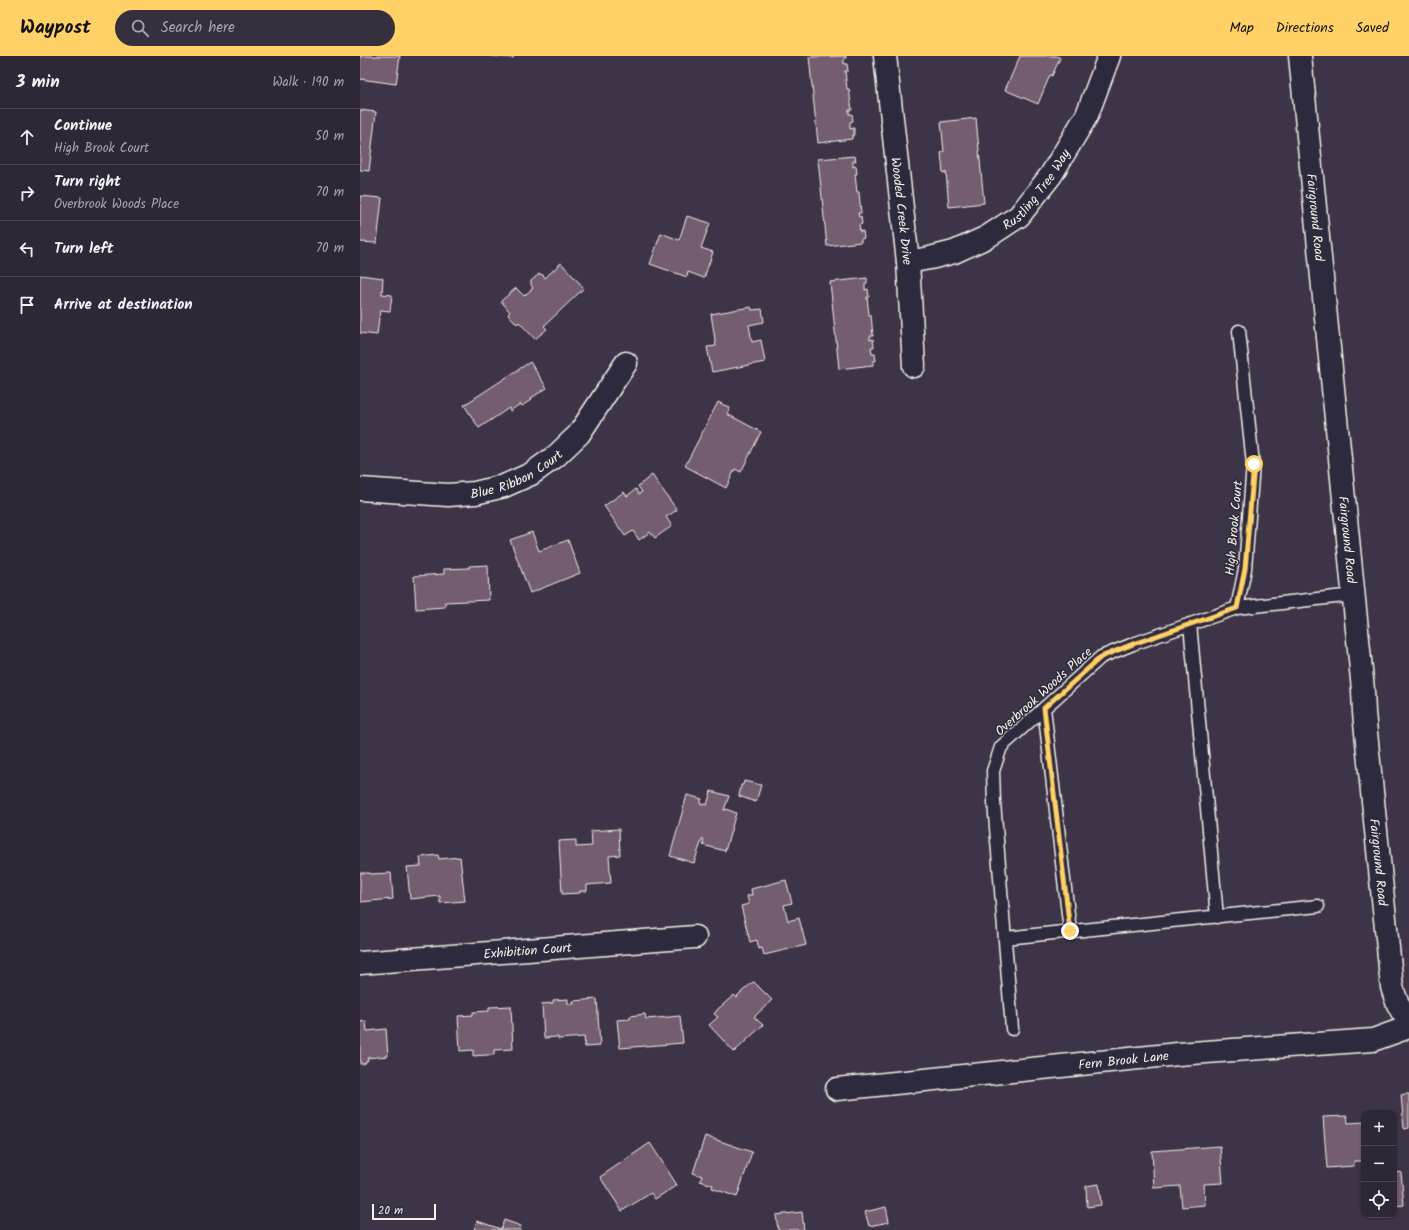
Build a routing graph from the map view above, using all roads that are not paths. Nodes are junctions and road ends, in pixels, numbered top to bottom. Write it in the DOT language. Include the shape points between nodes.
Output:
graph roads {
  1 [pos="885,56"];
  2 [pos="1109,56"];
  3 [pos="1300,56"];
  4 [pos="908,262"];
  5 [pos="1239,331"];
  6 [pos="626,363"];
  7 [pos="914,366"];
  8 [pos="360,489"];
  9 [pos="1353,596"];
  10 [pos="1237,608"];
  11 [pos="1190,624"];
  12 [pos="1044,708"];
  13 [pos="1318,906"];
  14 [pos="1217,917"];
  15 [pos="1070,931"];
  16 [pos="695,937"];
  17 [pos="1005,938"];
  18 [pos="360,963"];
  19 [pos="1409,1019"];
  20 [pos="1409,1027"];
  21 [pos="1012,1029"];
  22 [pos="837,1088"];
  1 -- 4 [label="street, Wooded Creek Drive"];
  2 -- 4 [label="street, Rustling Tree Way" via="1087,115 1051,175 1019,216 988,237 954,252"];
  3 -- 9 [label="street, Fairground Road"];
  4 -- 7 [label="street, Wooded Creek Drive"];
  5 -- 10 [label="lane, High Brook Court" via="1254,464 1245,569"];
  6 -- 8 [label="street, Blue Ribbon Court" via="578,434 556,456 530,474 504,486 475,493 441,495"];
  9 -- 10 [label="lane, Overbrook Woods Place"];
  9 -- 19 [label="street, Fairground Road" via="1392,988 1397,1003"];
  10 -- 11 [label="lane, Overbrook Woods Place"];
  11 -- 12 [label="lane, Overbrook Woods Place" via="1101,657"];
  11 -- 14 [label="lane"];
  12 -- 15 [label="lane"];
  12 -- 17 [label="lane, Overbrook Woods Place" via="1001,747 993,771"];
  13 -- 14 [label="lane"];
  14 -- 15 [label="lane"];
  15 -- 17 [label="lane"];
  16 -- 18 [label="street, Exhibition Court"];
  17 -- 21 [label="lane, Overbrook Woods Place"];
  20 -- 22 [label="street, Fern Brook Lane" via="1373,1040 1178,1054"];
}
